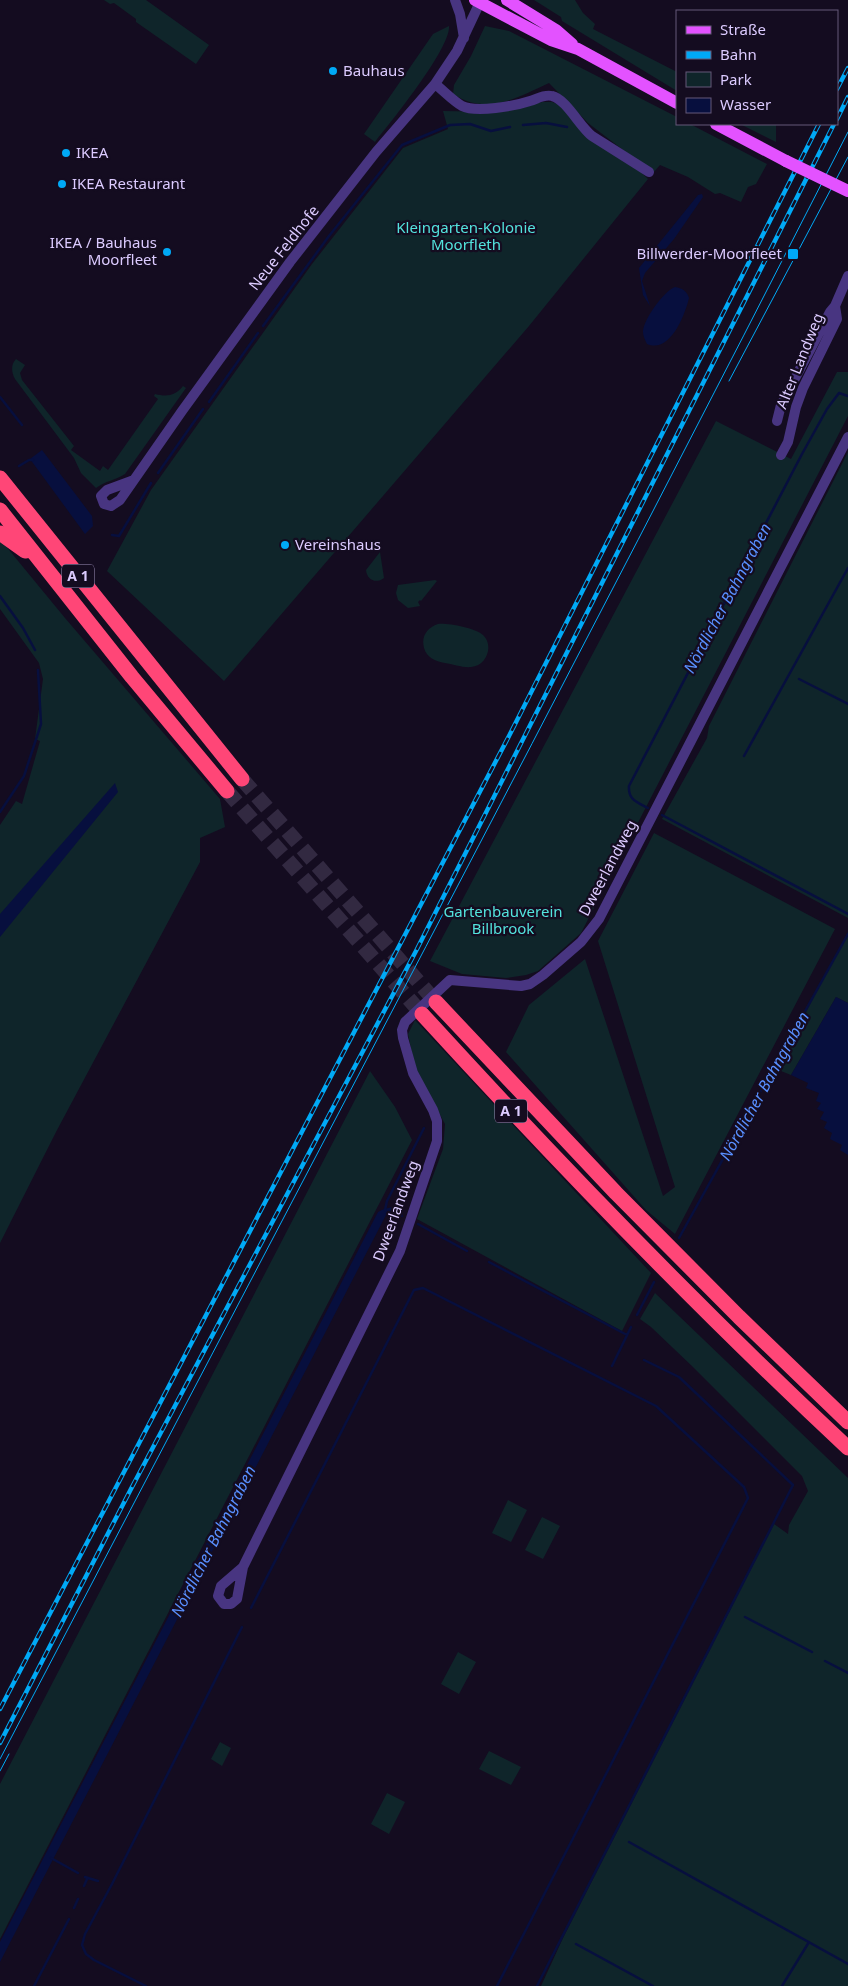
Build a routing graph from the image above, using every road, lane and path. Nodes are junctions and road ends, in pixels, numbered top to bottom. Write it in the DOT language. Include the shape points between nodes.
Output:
graph roads {
  1 [pos="455,0"];
  2 [pos="507,0"];
  3 [pos="478,1"];
  4 [pos="464,38"];
  5 [pos="578,49"];
  6 [pos="436,84"];
  7 [pos="676,102"];
  8 [pos="718,125"];
  9 [pos="650,172"];
  10 [pos="848,191"];
  11 [pos="848,276"];
  12 [pos="835,306"];
  13 [pos="777,421"];
  14 [pos="848,437"];
  15 [pos="781,455"];
  16 [pos="0,478"];
  17 [pos="134,480"];
  18 [pos="0,510"];
  19 [pos="0,533"];
  20 [pos="40,562"];
  21 [pos="242,779"];
  22 [pos="227,791"];
  23 [pos="436,1002"];
  24 [pos="422,1014"];
  25 [pos="848,1422"];
  26 [pos="848,1448"];
  27 [pos="243,1567"];
  1 -- 4 [label="street"];
  2 -- 5 [label="main road" via="556,30"];
  3 -- 4 [label="street, Neue Feldhofe"];
  3 -- 5 [label="main road" via="551,40"];
  4 -- 6 [label="street, Neue Feldhofe"];
  5 -- 7 [label="main road"];
  6 -- 9 [label="street" via="450,98 466,107 502,108 545,95 553,96 562,102 584,130"];
  6 -- 17 [label="street, Neue Feldhofe" via="376,152 290,262"];
  8 -- 10 [label="main road, bridge"];
  11 -- 12 [label="street, Alter Landweg"];
  12 -- 13 [label="street, Alter Landweg" via="782,405"];
  12 -- 15 [label="street, Alter Landweg" via="837,319 803,388 788,442"];
  14 -- 27 [label="street, Dweerlandweg" via="590,932 530,984 450,980 405,1022 403,1038 413,1073 435,1115 437,1141 400,1251"];
  16 -- 21 [label="highway, A 1"];
  18 -- 20 [label="highway, A 1"];
  19 -- 20 [label="highway"];
  20 -- 22 [label="highway, A 1"];
  23 -- 25 [label="highway, A 1" via="616,1193 739,1318"];
  24 -- 26 [label="highway, A 1" via="601,1207"];
}
